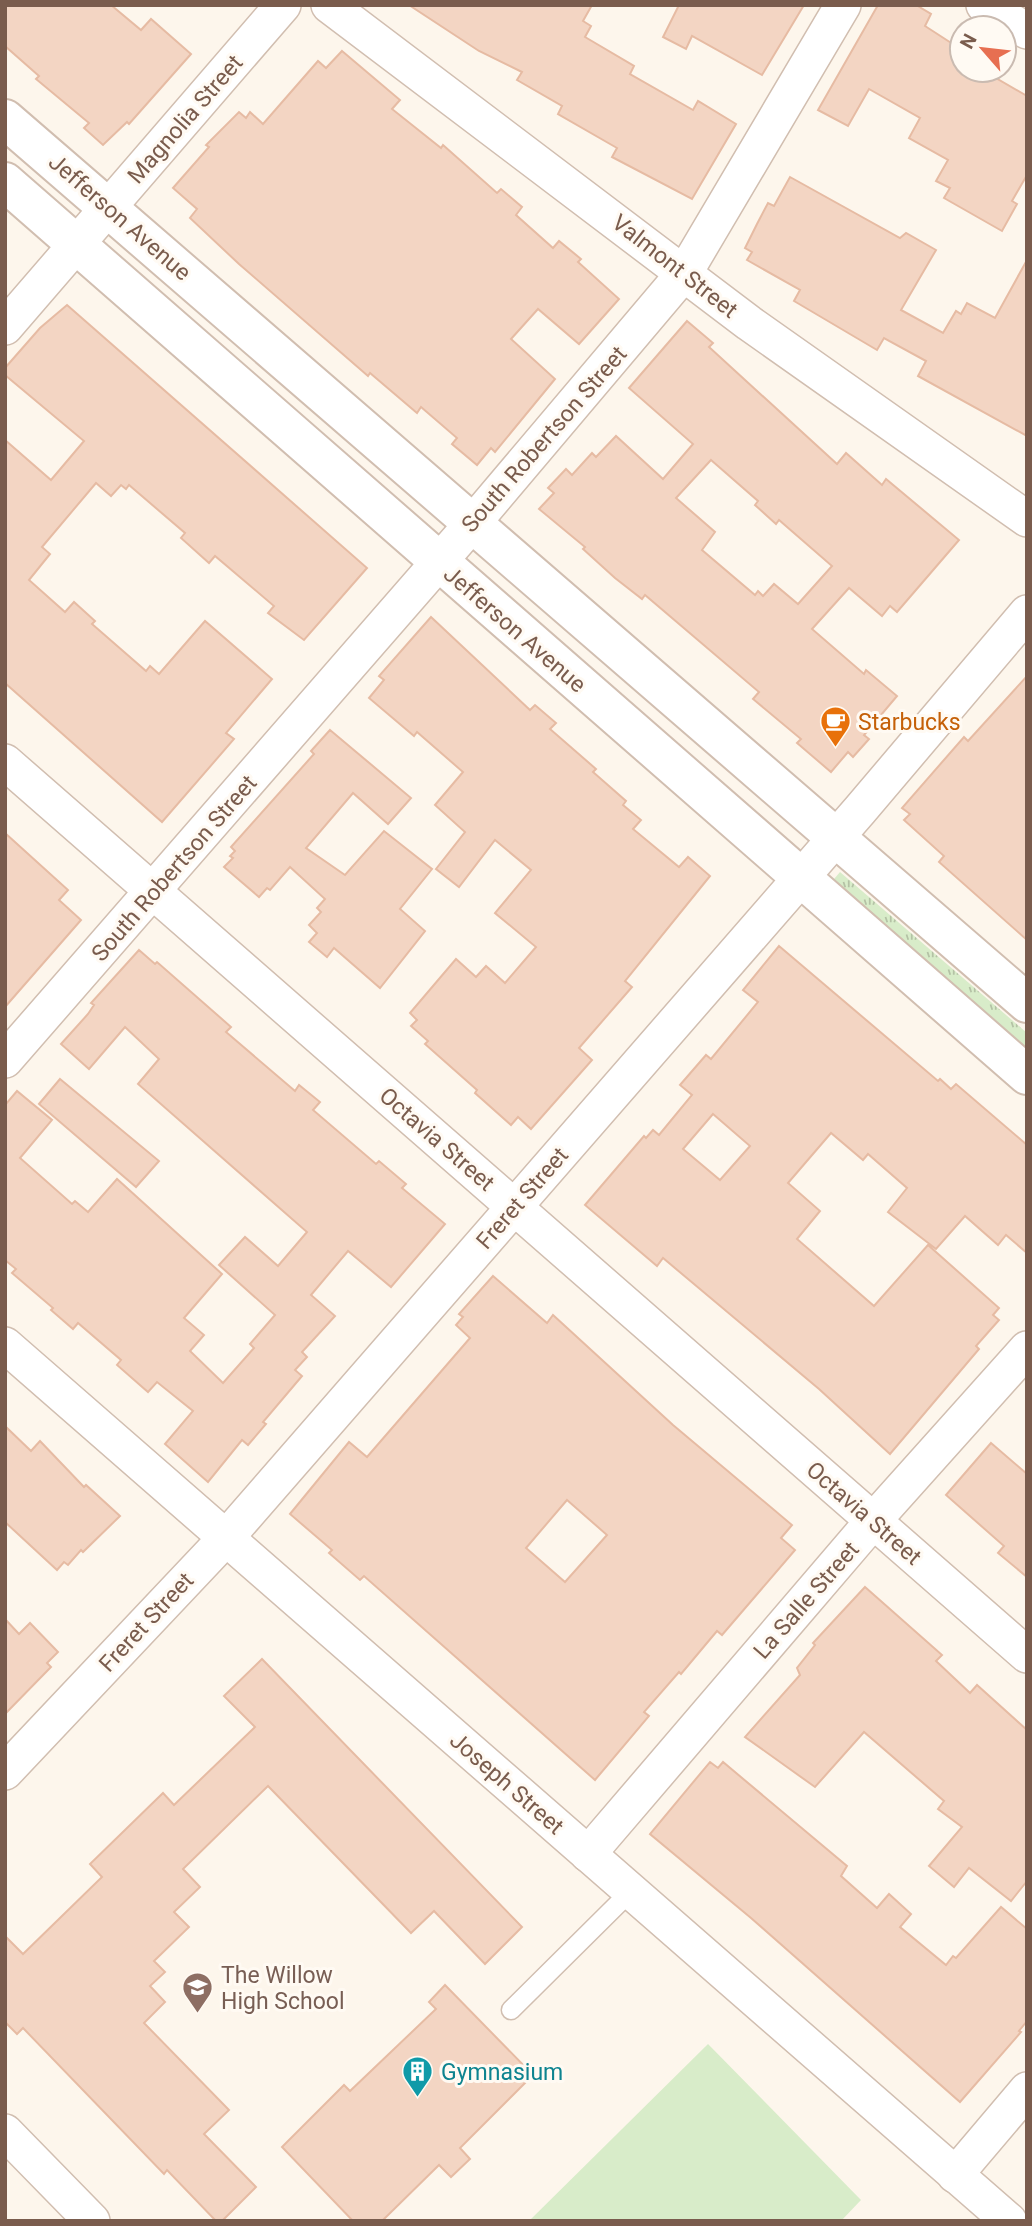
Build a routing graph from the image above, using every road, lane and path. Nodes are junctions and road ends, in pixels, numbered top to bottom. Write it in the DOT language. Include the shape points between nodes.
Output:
graph roads {
  1 [pos="283,5"];
  2 [pos="329,5"];
  3 [pos="843,5"];
  4 [pos="984,5"];
  5 [pos="1027,31"];
  6 [pos="5,119"];
  7 [pos="5,182"];
  8 [pos="109,207"];
  9 [pos="77,245"];
  10 [pos="685,272"];
  11 [pos="5,327"];
  12 [pos="1027,519"];
  13 [pos="472,524"];
  14 [pos="439,562"];
  15 [pos="1027,612"];
  16 [pos="5,762"];
  17 [pos="837,836"];
  18 [pos="801,878"];
  19 [pos="154,892"];
  20 [pos="1027,1003"];
  21 [pos="5,1060"];
  22 [pos="1027,1075"];
  23 [pos="514,1207"];
  24 [pos="5,1345"];
  25 [pos="1027,1349"];
  26 [pos="873,1521"];
  27 [pos="225,1539"];
  28 [pos="1027,1655"];
  29 [pos="5,1772"];
  30 [pos="588,1854"];
  31 [pos="631,1891"];
  32 [pos="511,2010"];
  33 [pos="1027,2090"];
  34 [pos="5,2133"];
  35 [pos="955,2175"];
  36 [pos="92,2221"];
  37 [pos="1009,2221"];
  1 -- 8 [label="street, Magnolia Street"];
  2 -- 10 [label="street, Valmont Street"];
  3 -- 10 [label="street, South Robertson Street"];
  4 -- 5 [label="street"];
  6 -- 8 [label="street, Jefferson Avenue"];
  7 -- 9 [label="street, Jefferson Avenue"];
  8 -- 9 [label="street, Magnolia Street"];
  8 -- 13 [label="street, Jefferson Avenue"];
  9 -- 11 [label="street, Magnolia Street"];
  9 -- 14 [label="street, Jefferson Avenue"];
  10 -- 12 [label="street, Valmont Street" via="749,323"];
  10 -- 13 [label="street, South Robertson Street"];
  13 -- 14 [label="street, South Robertson Street"];
  13 -- 17 [label="street, Jefferson Avenue"];
  14 -- 18 [label="street, Jefferson Avenue"];
  14 -- 19 [label="street, South Robertson Street"];
  15 -- 17 [label="street, Freret Street"];
  16 -- 19 [label="street, Octavia Street"];
  17 -- 18 [label="street, Freret Street"];
  17 -- 20 [label="street, Jefferson Avenue"];
  18 -- 22 [label="street, Jefferson Avenue"];
  18 -- 23 [label="street, Freret Street"];
  19 -- 21 [label="street, South Robertson Street"];
  19 -- 23 [label="street, Octavia Street"];
  23 -- 26 [label="street, Octavia Street"];
  23 -- 27 [label="street, Freret Street"];
  24 -- 27 [label="street, Joseph Street"];
  25 -- 26 [label="street, La Salle Street"];
  26 -- 28 [label="street, Octavia Street"];
  26 -- 30 [label="street, La Salle Street"];
  27 -- 29 [label="street, Freret Street"];
  27 -- 30 [label="street, Joseph Street"];
  30 -- 31 [label="street, Joseph Street"];
  31 -- 32 [label="lane"];
  31 -- 35 [label="street, Joseph Street"];
  33 -- 35 [label="street"];
  34 -- 36 [label="street"];
  35 -- 37 [label="street, Joseph Street"];
}
